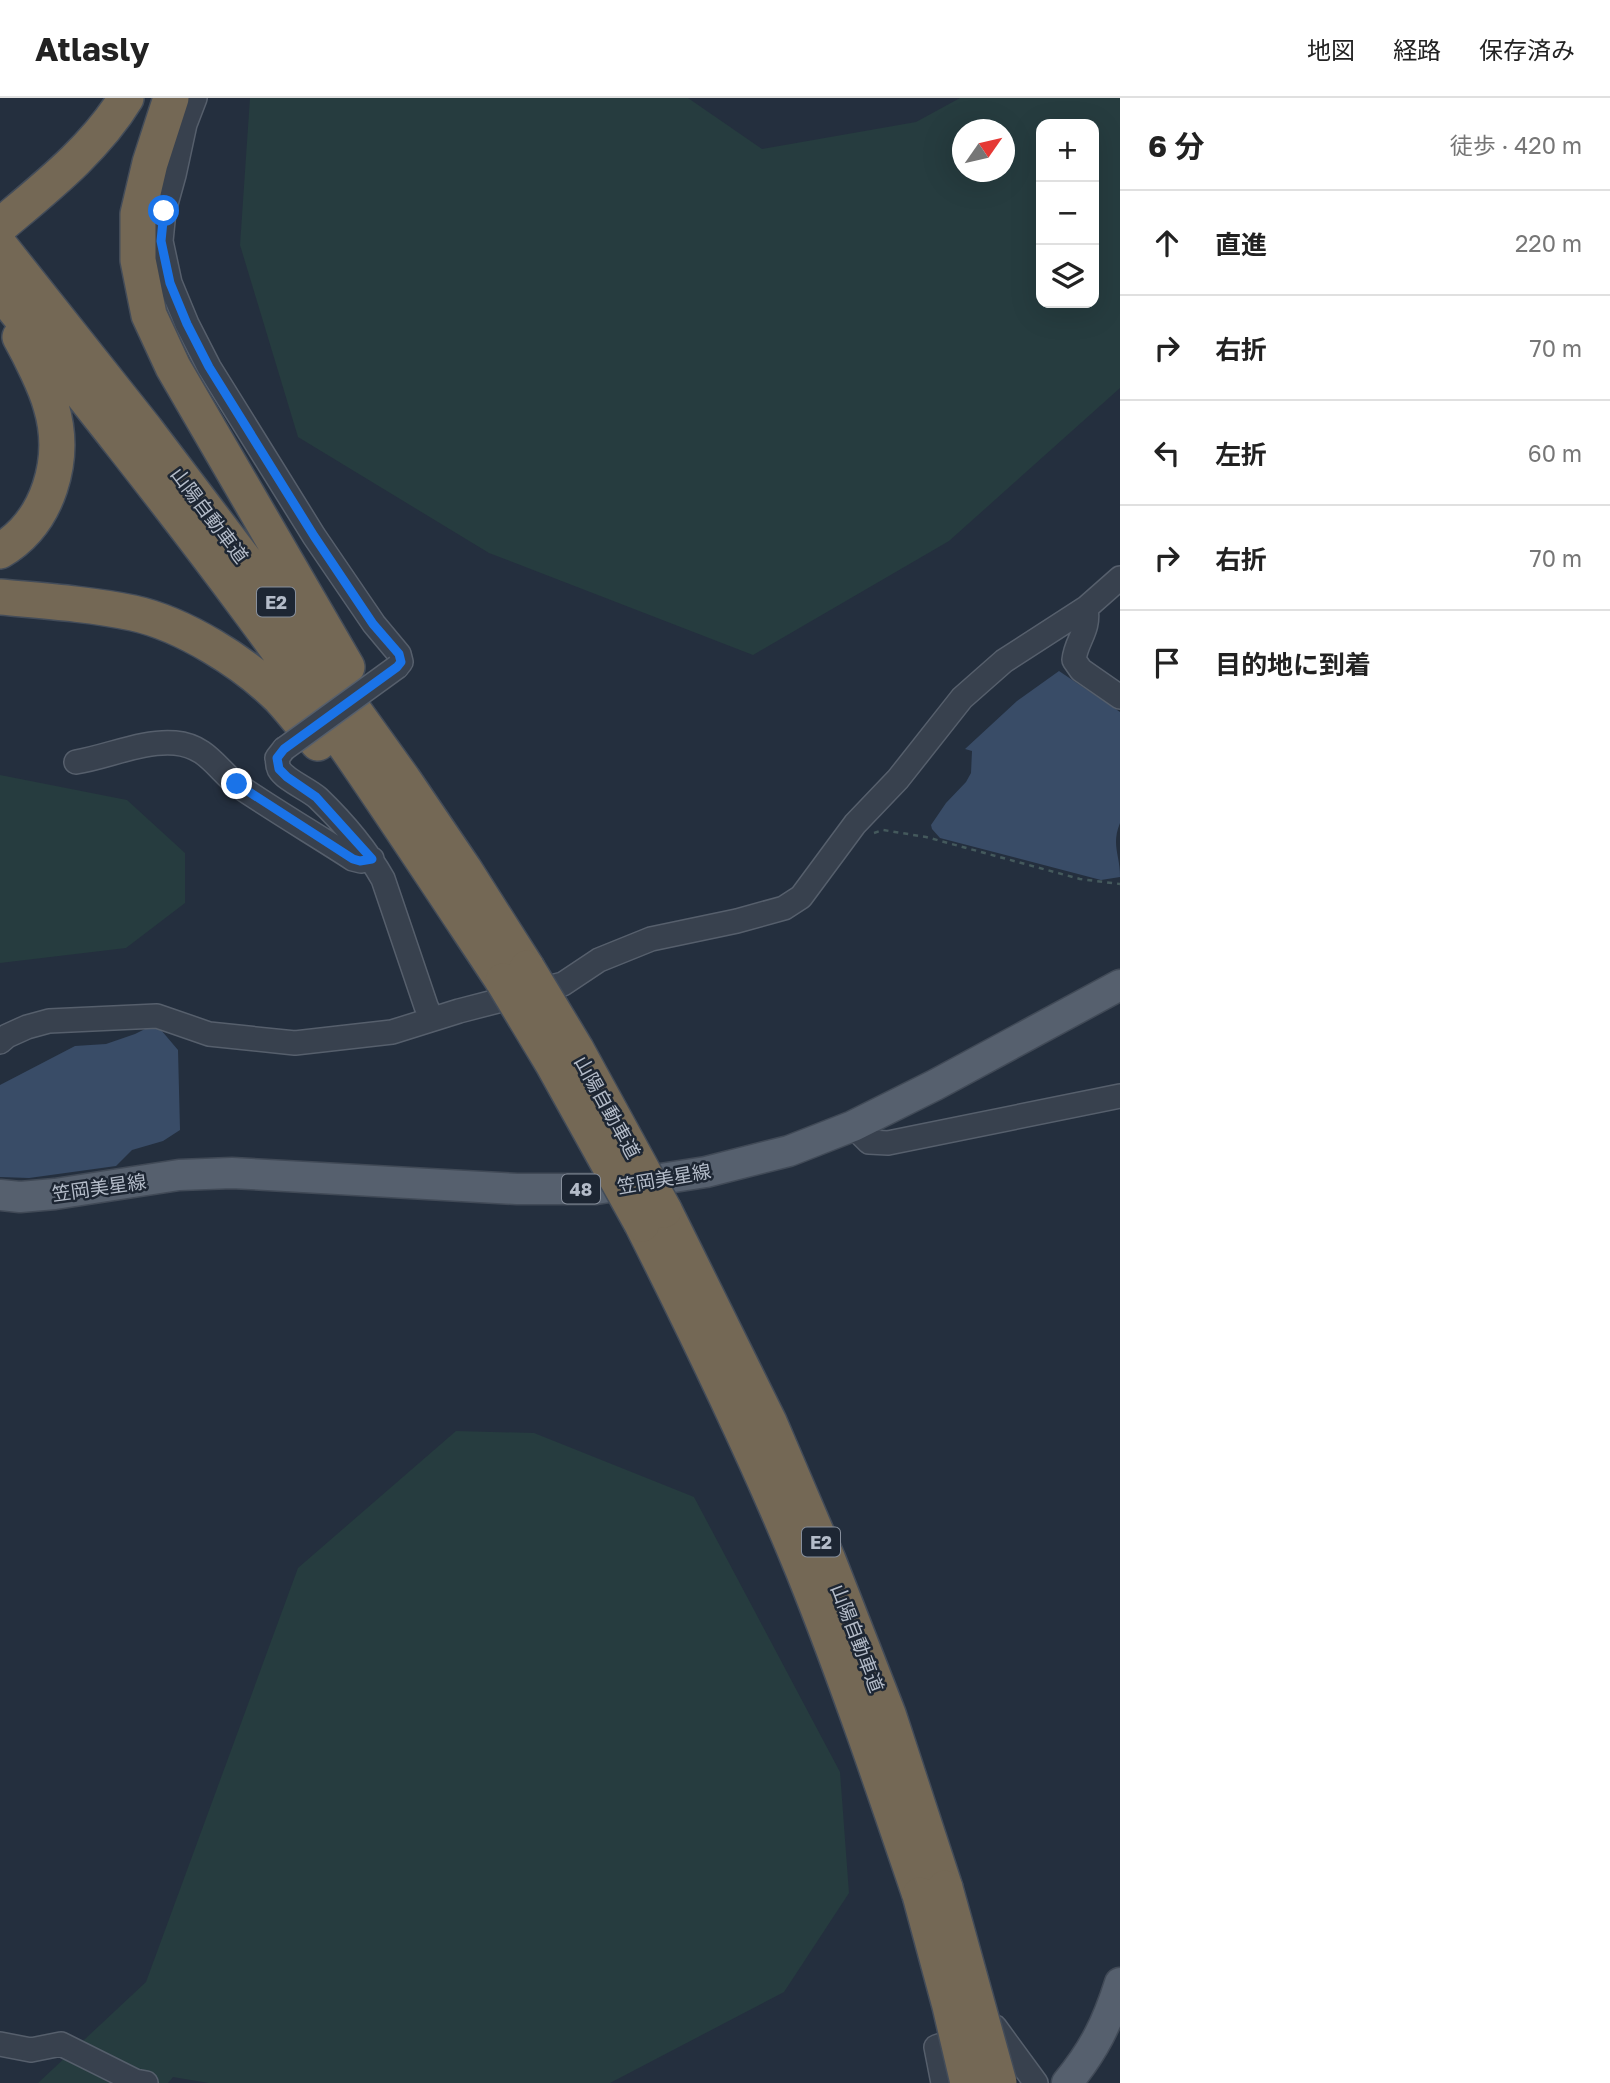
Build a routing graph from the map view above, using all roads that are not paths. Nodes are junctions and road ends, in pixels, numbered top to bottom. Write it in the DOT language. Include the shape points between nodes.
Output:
graph roads {
  1 [pos="107,98"];
  2 [pos="126,98"];
  3 [pos="171,98"];
  4 [pos="195,98"];
  5 [pos="0,204"];
  6 [pos="1,241"];
  7 [pos="0,291"];
  8 [pos="0,301"];
  9 [pos="0,551"];
  10 [pos="1120,578"];
  11 [pos="0,597"];
  12 [pos="1086,608"];
  13 [pos="1120,697"];
  14 [pos="76,762"];
  15 [pos="372,859"];
  16 [pos="464,869"];
  17 [pos="509,978"];
  18 [pos="1120,985"];
  19 [pos="432,1019"];
  20 [pos="0,1042"];
  21 [pos="1120,1096"];
  22 [pos="853,1126"];
  23 [pos="0,1195"];
  24 [pos="653,1217"];
  25 [pos="932,1892"];
  26 [pos="1120,1983"];
  27 [pos="0,2043"];
  28 [pos="146,2083"];
  29 [pos="943,2083"];
  30 [pos="968,2083"];
  31 [pos="999,2083"];
  32 [pos="1036,2083"];
  33 [pos="1067,2083"];
  1 -- 5 [label="highway" via="69,147"];
  2 -- 6 [label="highway"];
  3 -- 16 [label="highway" via="138,214 138,260 149,316 173,367"];
  4 -- 15 [label="street, bridge" via="164,211 161,241 170,283 209,367 314,536 401,662 277,758 279,769 316,797"];
  6 -- 16 [label="highway, 山陽自動車道 / E2" via="271,595"];
  7 -- 17 [label="highway, 山陽自動車道 / E2" via="249,611"];
  8 -- 9 [label="highway" via="51,405 58,446 43,508 29,528"];
  10 -- 12 [label="street"];
  11 -- 17 [label="highway" via="135,614 174,626 224,652 279,697"];
  12 -- 13 [label="street" via="1084,636 1073,660"];
  12 -- 19 [label="street" via="1004,661 962,698 898,779 855,824 801,897 784,908 651,939 599,960 563,984"];
  14 -- 15 [label="street" via="142,746 174,743 196,748 237,784 353,859"];
  15 -- 19 [label="street" via="383,878"];
  16 -- 17 [label="highway, 山陽自動車道 / E2"];
  17 -- 24 [label="highway, 山陽自動車道 / E2, bridge" via="553,1063"];
  17 -- 24 [label="highway, 山陽自動車道 / E2, bridge" via="582,1060"];
  18 -- 22 [label="main road, 笠岡美星線 / 48"];
  19 -- 20 [label="street" via="392,1032 295,1043 209,1034 156,1017 49,1021"];
  21 -- 22 [label="street" via="888,1143 869,1142"];
  22 -- 23 [label="main road, 笠岡美星線 / 48" via="789,1151 718,1169 596,1189 517,1189 232,1172 178,1175 55,1194"];
  24 -- 25 [label="highway, 山陽自動車道 / E2"];
  25 -- 30 [label="highway, 山陽自動車道 / E2, bridge"];
  25 -- 31 [label="highway, 山陽自動車道 / E2, bridge" via="977,1999"];
  26 -- 33 [label="main road" via="1097,2043"];
  27 -- 28 [label="street" via="32,2050 61,2044"];
  29 -- 32 [label="street" via="936,2047 995,2026"];
}
